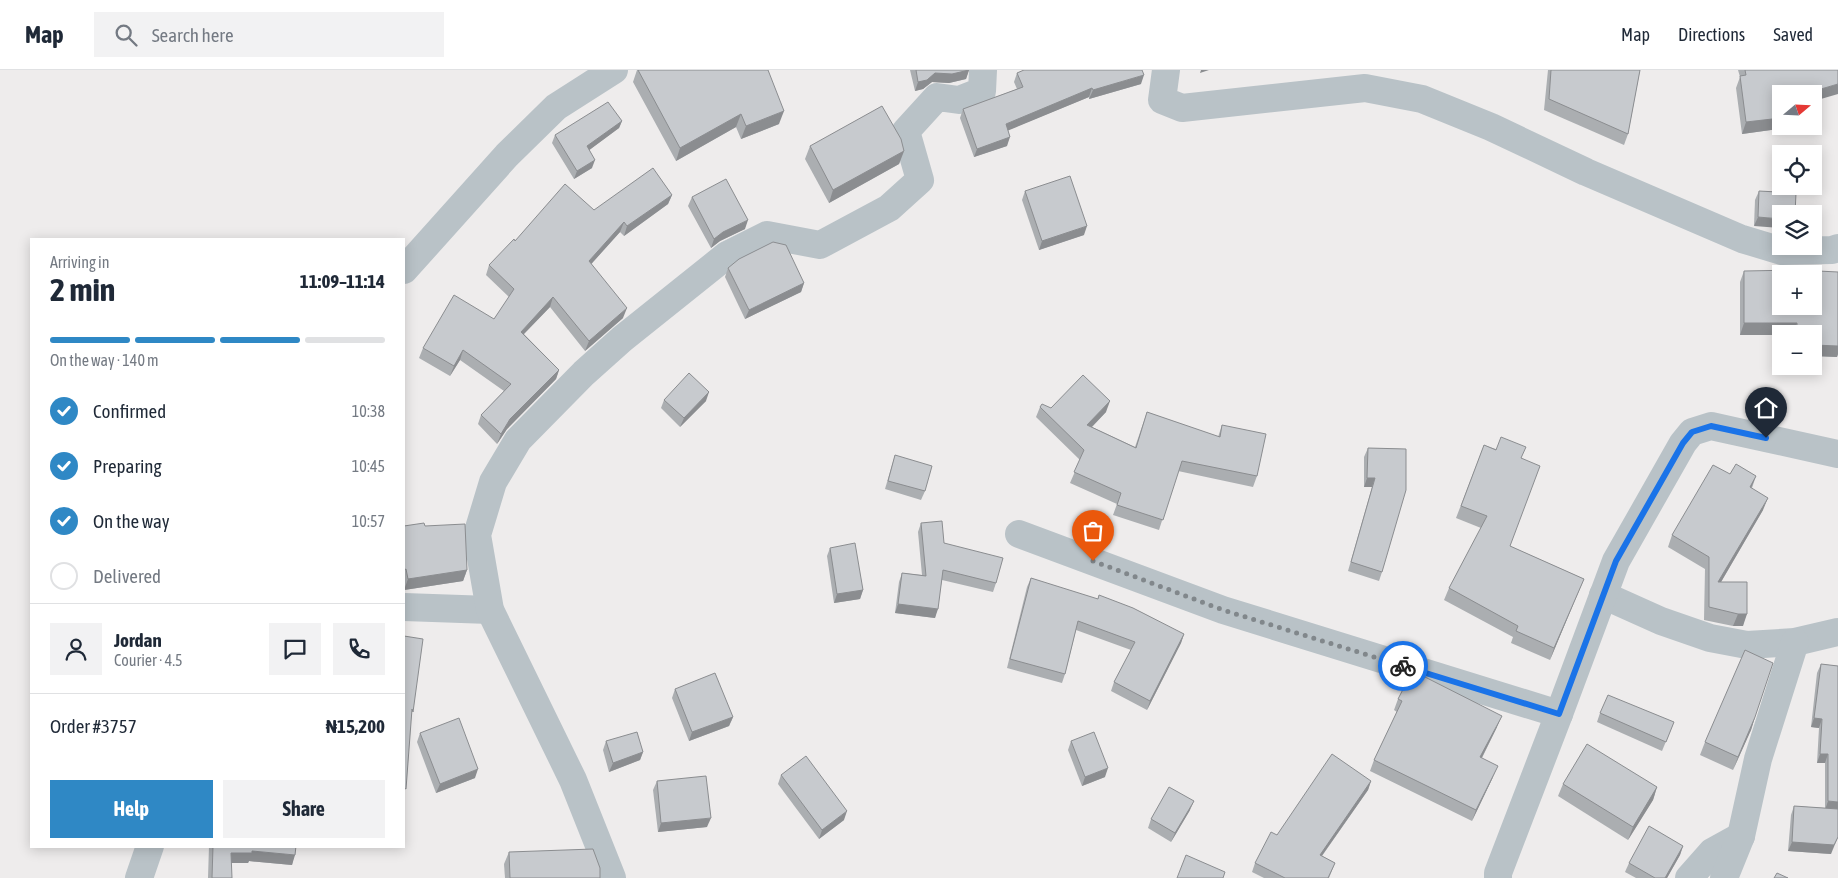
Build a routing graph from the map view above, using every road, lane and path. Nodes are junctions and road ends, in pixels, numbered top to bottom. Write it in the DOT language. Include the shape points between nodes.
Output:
graph roads {
  1 [pos="614,70"];
  2 [pos="983,70"];
  3 [pos="1166,70"];
  4 [pos="1838,248"];
  5 [pos="405,269"];
  6 [pos="1838,454"];
  7 [pos="1019,534"];
  8 [pos="1604,595"];
  9 [pos="405,607"];
  10 [pos="490,610"];
  11 [pos="1838,632"];
  12 [pos="1796,642"];
  13 [pos="1559,714"];
  14 [pos="1740,836"];
  15 [pos="149,848"];
  16 [pos="139,878"];
  17 [pos="612,878"];
  18 [pos="1498,878"];
  19 [pos="1688,878"];
  20 [pos="1724,878"];
  1 -- 5 [label="street" via="556,107 507,155"];
  2 -- 10 [label="street" via="982,91 959,100 938,97 906,131 920,180 890,208 820,245 767,235 727,255 622,339 518,440 493,482 477,535"];
  3 -- 4 [label="street" via="1162,100 1182,108 1365,88 1422,99 1742,239 1782,251"];
  6 -- 8 [label="street" via="1711,426 1692,432 1616,561"];
  7 -- 13 [label="street" via="1223,610"];
  8 -- 12 [label="street" via="1710,638 1747,645"];
  8 -- 13 [label="street"];
  9 -- 10 [label="street"];
  10 -- 17 [label="street" via="573,780"];
  11 -- 12 [label="street"];
  12 -- 14 [label="street" via="1758,759"];
  13 -- 18 [label="street"];
  14 -- 19 [label="street" via="1712,852"];
  14 -- 20 [label="street"];
  15 -- 16 [label="street"];
}
